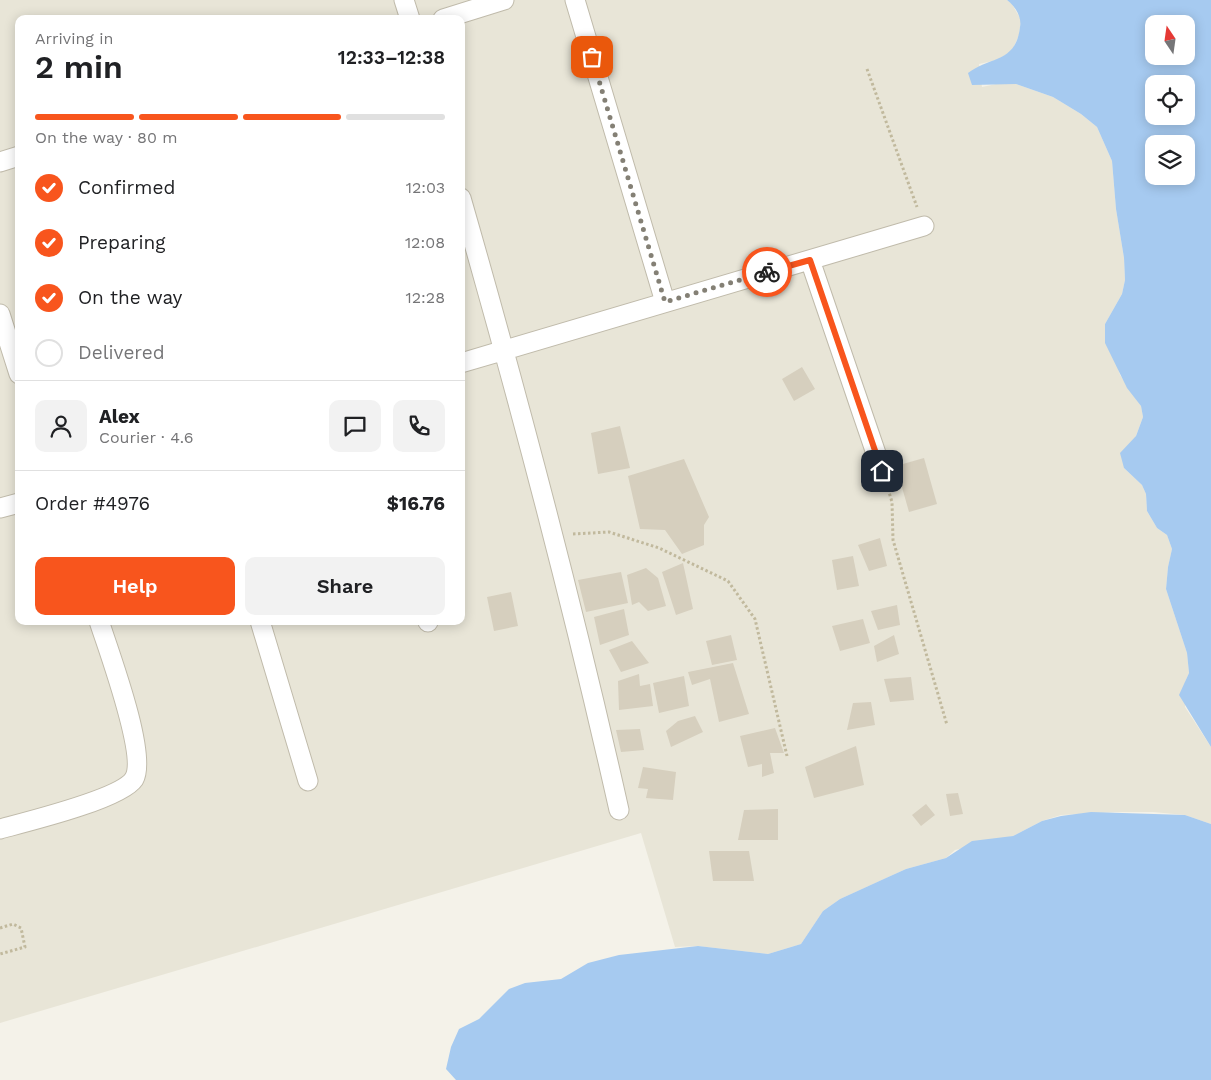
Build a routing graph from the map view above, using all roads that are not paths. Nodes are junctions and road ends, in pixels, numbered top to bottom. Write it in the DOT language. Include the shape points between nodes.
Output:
graph roads {
  1 [pos="404,0"];
  2 [pos="504,0"];
  3 [pos="575,0"];
  4 [pos="409,15"];
  5 [pos="457,15"];
  6 [pos="15,157"];
  7 [pos="0,162"];
  8 [pos="465,212"];
  9 [pos="924,226"];
  10 [pos="810,260"];
  11 [pos="665,302"];
  12 [pos="0,314"];
  13 [pos="505,349"];
  14 [pos="15,361"];
  15 [pos="465,362"];
  16 [pos="882,471"];
  17 [pos="15,504"];
  18 [pos="0,508"];
  19 [pos="100,625"];
  20 [pos="261,625"];
  21 [pos="308,781"];
  22 [pos="619,810"];
  23 [pos="0,829"];
  1 -- 4 [label="street"];
  2 -- 5 [label="street"];
  3 -- 11 [label="street"];
  6 -- 7 [label="street"];
  8 -- 13 [label="street"];
  9 -- 10 [label="street"];
  10 -- 11 [label="street"];
  10 -- 16 [label="street"];
  11 -- 13 [label="street"];
  12 -- 14 [label="street"];
  13 -- 15 [label="street"];
  13 -- 22 [label="street" via="592,689"];
  17 -- 18 [label="street"];
  19 -- 23 [label="street" via="133,731 137,763 134,778 121,791"];
  20 -- 21 [label="street"];
}
